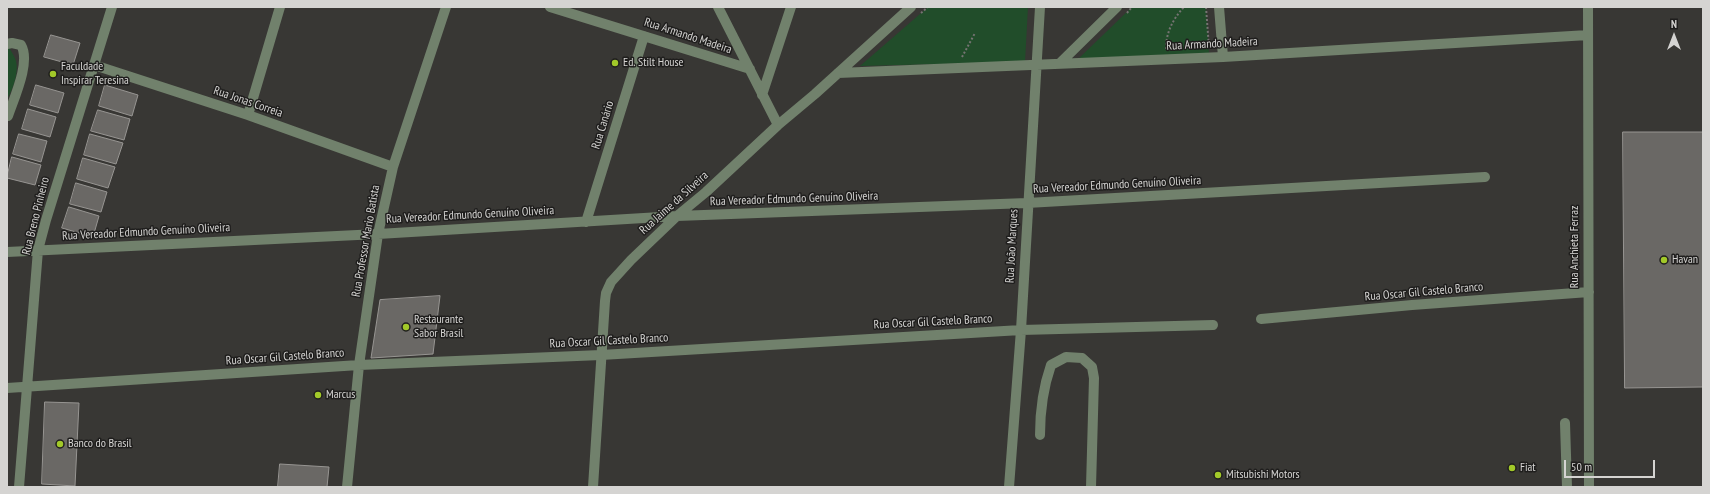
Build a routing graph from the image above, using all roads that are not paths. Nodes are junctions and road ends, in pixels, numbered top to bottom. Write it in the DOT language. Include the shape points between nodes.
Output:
graph roads {
  1 [pos="112,7"];
  2 [pos="280,7"];
  3 [pos="446,7"];
  4 [pos="550,7"];
  5 [pos="718,7"];
  6 [pos="791,7"];
  7 [pos="911,7"];
  8 [pos="1040,7"];
  9 [pos="1117,7"];
  10 [pos="1220,7"];
  11 [pos="1588,7"];
  12 [pos="1588,35"];
  13 [pos="644,36"];
  14 [pos="7,44"];
  15 [pos="1224,57"];
  16 [pos="1059,64"];
  17 [pos="94,66"];
  18 [pos="1037,66"];
  19 [pos="750,69"];
  20 [pos="838,73"];
  21 [pos="762,94"];
  22 [pos="248,115"];
  23 [pos="8,116"];
  24 [pos="778,125"];
  25 [pos="393,167"];
  26 [pos="1485,177"];
  27 [pos="1027,203"];
  28 [pos="677,216"];
  29 [pos="586,222"];
  30 [pos="378,234"];
  31 [pos="38,250"];
  32 [pos="7,252"];
  33 [pos="1589,292"];
  34 [pos="1261,319"];
  35 [pos="1213,325"];
  36 [pos="1020,330"];
  37 [pos="601,355"];
  38 [pos="359,365"];
  39 [pos="28,386"];
  40 [pos="7,388"];
  41 [pos="1565,423"];
  42 [pos="1040,435"];
  43 [pos="19,487"];
  44 [pos="347,487"];
  45 [pos="593,487"];
  46 [pos="1009,487"];
  47 [pos="1092,487"];
  48 [pos="1567,487"];
  49 [pos="1589,487"];
  1 -- 17 [label="street, Rua Breno Pinheiro"];
  2 -- 22 [label="street"];
  3 -- 25 [label="street, Rua Professor Mario Batista"];
  4 -- 13 [label="street, Rua Armando Madeira"];
  5 -- 19 [label="street"];
  6 -- 21 [label="street"];
  7 -- 20 [label="street, Rua Jaime da Silveira"];
  8 -- 18 [label="street, Rua João Marques"];
  9 -- 16 [label="street"];
  10 -- 15 [label="street"];
  11 -- 12 [label="street, Rua Anchieta Ferraz"];
  12 -- 15 [label="street, Rua Armando Madeira"];
  12 -- 33 [label="street, Rua Anchieta Ferraz"];
  13 -- 19 [label="street, Rua Armando Madeira"];
  13 -- 29 [label="street, Rua Canário"];
  14 -- 23 [label="street" via="21,46 25,56 22,74"];
  15 -- 16 [label="street, Rua Armando Madeira"];
  16 -- 18 [label="street, Rua Armando Madeira"];
  17 -- 22 [label="street, Rua Jonas Correia"];
  17 -- 31 [label="street, Rua Breno Pinheiro"];
  18 -- 20 [label="street, Rua Armando Madeira"];
  18 -- 27 [label="street, Rua João Marques"];
  19 -- 21 [label="street"];
  20 -- 24 [label="street, Rua Jaime da Silveira"];
  21 -- 24 [label="street"];
  22 -- 25 [label="street, Rua Jonas Correia"];
  24 -- 28 [label="street, Rua Jaime da Silveira"];
  25 -- 30 [label="street, Rua Professor Mario Batista"];
  26 -- 27 [label="street, Rua Vereador Edmundo Genuíno Oliveira"];
  27 -- 28 [label="street, Rua Vereador Edmundo Genuíno Oliveira"];
  27 -- 36 [label="street, Rua João Marques"];
  28 -- 29 [label="street, Rua Vereador Edmundo Genuíno Oliveira"];
  28 -- 37 [label="street, Rua Jaime da Silveira" via="631,260 608,287"];
  29 -- 30 [label="street, Rua Vereador Edmundo Genuíno Oliveira"];
  30 -- 31 [label="street, Rua Vereador Edmundo Genuíno Oliveira"];
  30 -- 38 [label="street, Rua Professor Mario Batista"];
  31 -- 32 [label="street, Rua Vereador Edmundo Genuíno Oliveira"];
  31 -- 39 [label="street, Rua Breno Pinheiro"];
  33 -- 34 [label="street, Rua Oscar Gil Castelo Branco"];
  33 -- 49 [label="street, Rua Anchieta Ferraz"];
  35 -- 36 [label="street, Rua Oscar Gil Castelo Branco"];
  36 -- 37 [label="street, Rua Oscar Gil Castelo Branco"];
  36 -- 46 [label="street, Rua João Marques"];
  37 -- 38 [label="street, Rua Oscar Gil Castelo Branco"];
  37 -- 45 [label="street, Rua Jaime da Silveira"];
  38 -- 39 [label="street, Rua Oscar Gil Castelo Branco"];
  38 -- 44 [label="street, Rua Professor Mario Batista"];
  39 -- 40 [label="street, Rua Oscar Gil Castelo Branco"];
  39 -- 43 [label="street, Rua Breno Pinheiro"];
  41 -- 48 [label="street"];
  42 -- 47 [label="street" via="1044,386 1051,365 1066,357 1082,358 1092,366 1094,378"];
}
